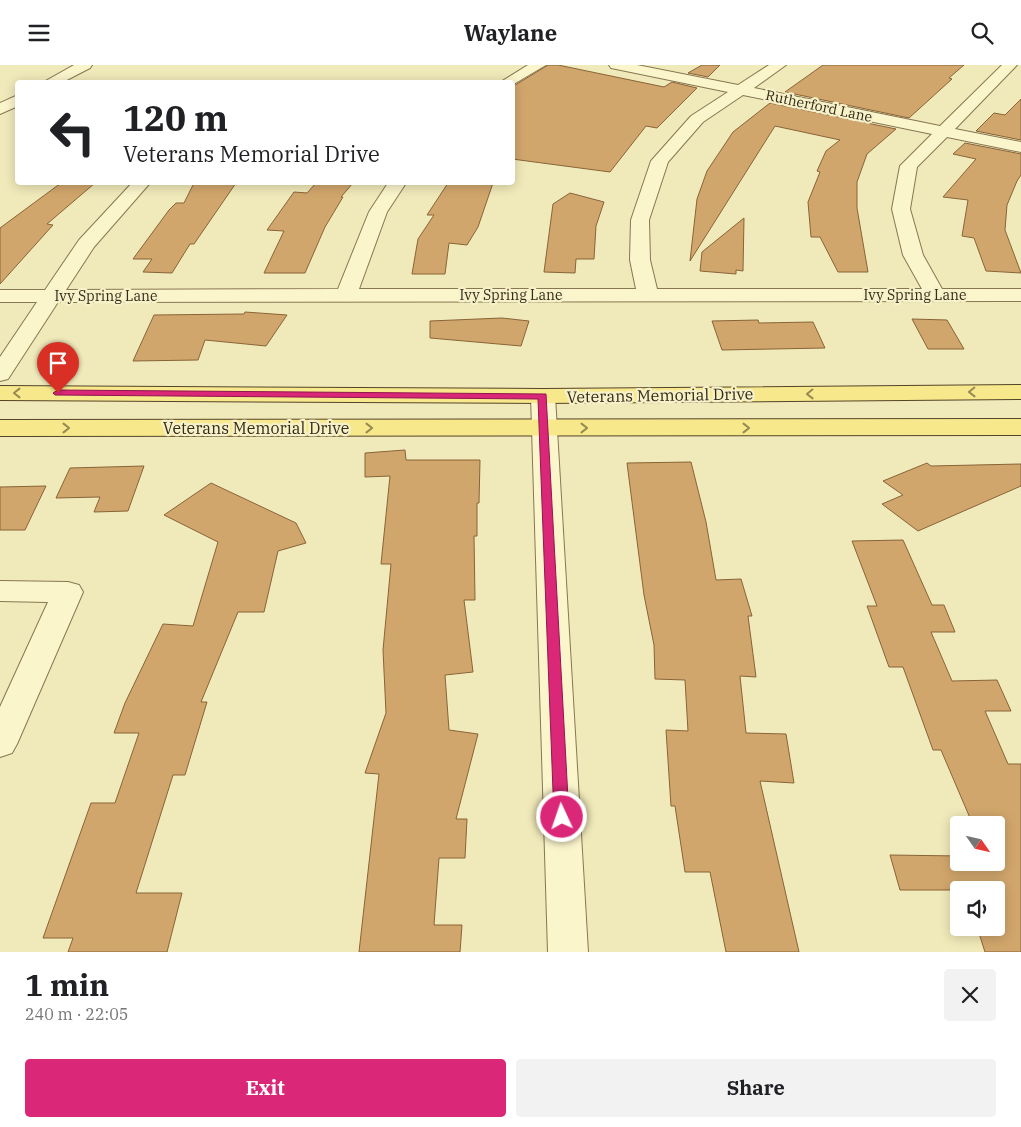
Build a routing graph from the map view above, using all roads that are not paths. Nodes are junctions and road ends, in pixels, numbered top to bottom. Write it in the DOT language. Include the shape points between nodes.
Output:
graph roads {
  1 [pos="85,65"];
  2 [pos="539,65"];
  3 [pos="616,65"];
  4 [pos="779,65"];
  5 [pos="1010,65"];
  6 [pos="55,80"];
  7 [pos="512,80"];
  8 [pos="741,90"];
  9 [pos="15,101"];
  10 [pos="0,109"];
  11 [pos="943,131"];
  12 [pos="1021,147"];
  13 [pos="139,185"];
  14 [pos="395,185"];
  15 [pos="935,294"];
  16 [pos="346,295"];
  17 [pos="648,295"];
  18 [pos="1021,295"];
  19 [pos="0,296"];
  20 [pos="52,296"];
  21 [pos="0,374"];
  22 [pos="1021,392"];
  23 [pos="0,393"];
  24 [pos="543,396"];
  25 [pos="1021,427"];
  26 [pos="0,428"];
  27 [pos="544,428"];
  28 [pos="0,591"];
  29 [pos="0,744"];
  30 [pos="568,952"];
  1 -- 6 [label="street"];
  2 -- 7 [label="street"];
  3 -- 8 [label="street, Rutherford Lane"];
  4 -- 8 [label="street"];
  5 -- 11 [label="street"];
  8 -- 11 [label="street, Rutherford Lane"];
  8 -- 17 [label="street" via="698,119 660,161 640,220 640,260"];
  9 -- 10 [label="street"];
  11 -- 12 [label="street, Rutherford Lane"];
  11 -- 15 [label="street" via="909,166 901,209 913,255"];
  13 -- 20 [label="street" via="86,244"];
  14 -- 16 [label="street" via="378,212"];
  15 -- 17 [label="street, Ivy Spring Lane"];
  15 -- 18 [label="street, Ivy Spring Lane"];
  16 -- 17 [label="street, Ivy Spring Lane"];
  16 -- 20 [label="street, Ivy Spring Lane"];
  19 -- 20 [label="street, Ivy Spring Lane"];
  20 -- 21 [label="street"];
  22 -- 24 [label="main road, Veterans Memorial Drive, one-way"];
  24 -- 23 [label="main road, Veterans Memorial Drive, one-way"];
  24 -- 27 [label="street"];
  27 -- 25 [label="main road, Veterans Memorial Drive, one-way"];
  26 -- 27 [label="main road, Veterans Memorial Drive, one-way"];
  27 -- 30 [label="street"];
  28 -- 29 [label="street" via="68,592"];
}
